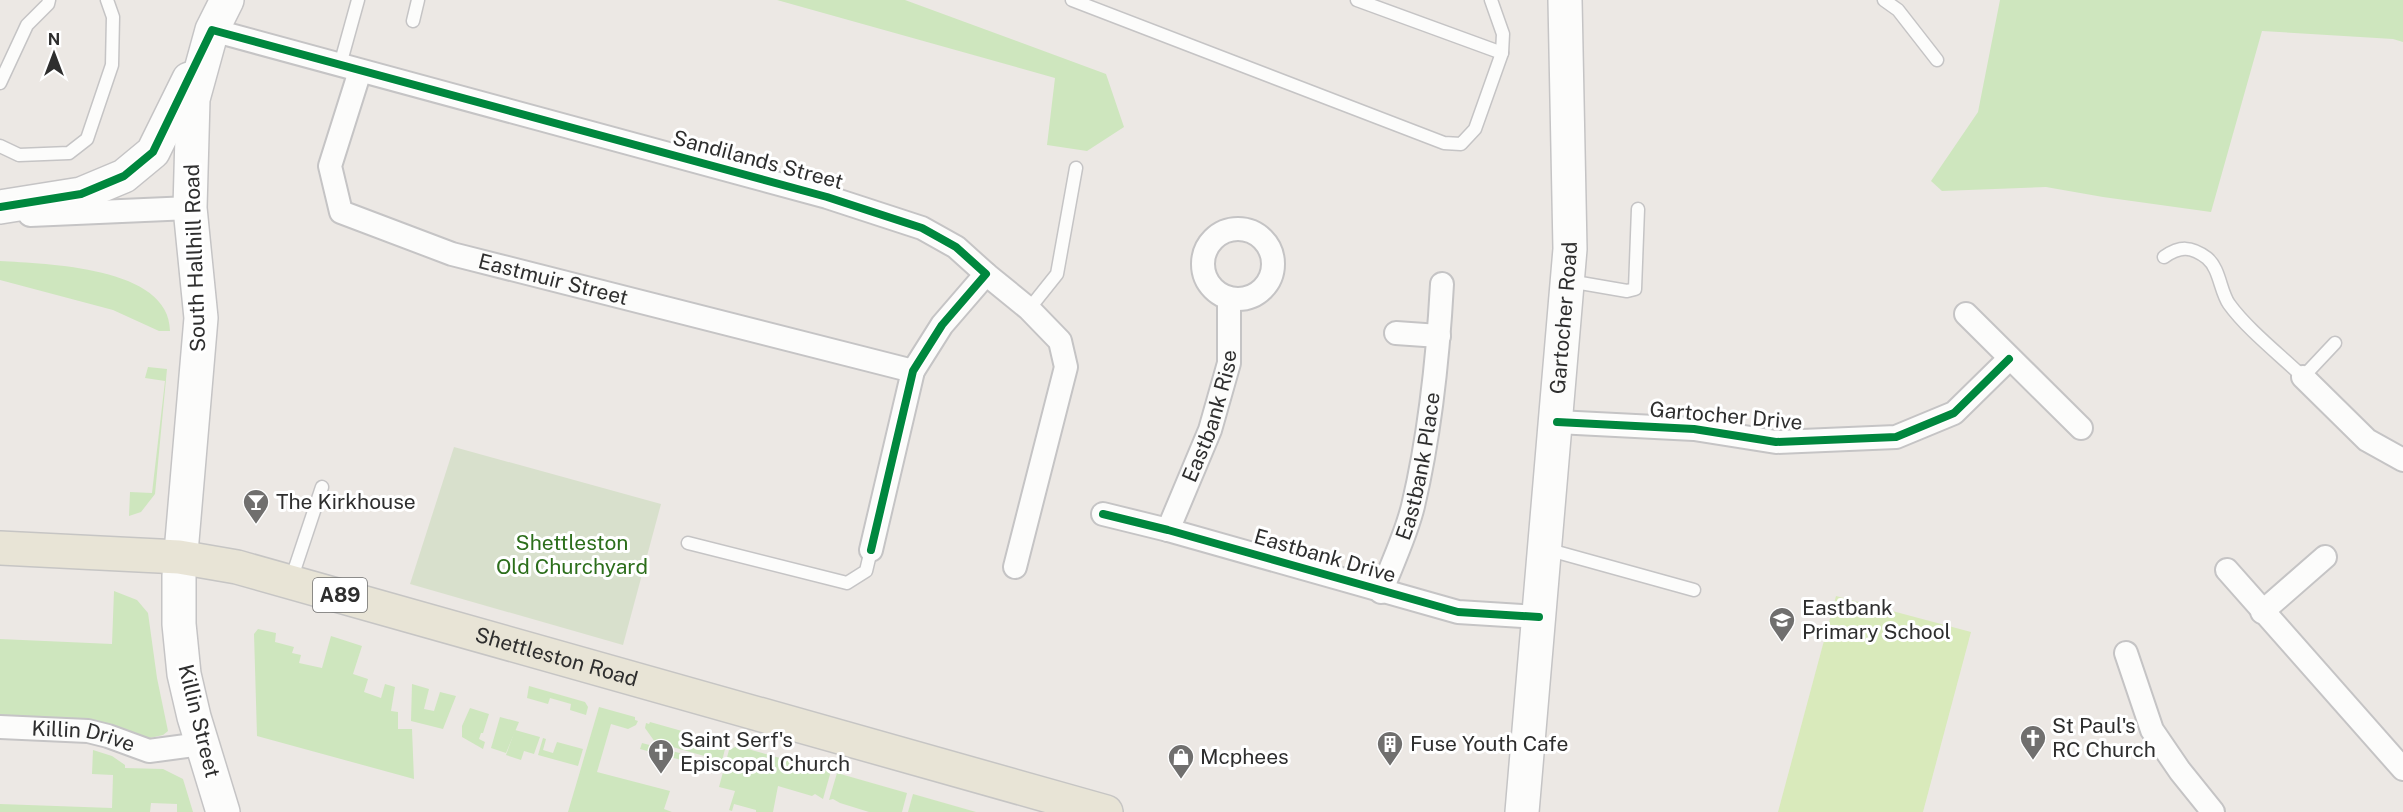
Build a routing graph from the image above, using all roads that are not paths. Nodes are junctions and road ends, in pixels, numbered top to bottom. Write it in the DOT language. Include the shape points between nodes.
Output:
graph roads {
  1 [pos="49,0"];
  2 [pos="106,0"];
  3 [pos="227,0"];
  4 [pos="358,0"];
  5 [pos="418,0"];
  6 [pos="1071,0"];
  7 [pos="1357,0"];
  8 [pos="1491,0"];
  9 [pos="1565,0"];
  10 [pos="1884,0"];
  11 [pos="413,21"];
  12 [pos="212,30"];
  13 [pos="1502,53"];
  14 [pos="1938,60"];
  15 [pos="350,68"];
  16 [pos="0,83"];
  17 [pos="0,146"];
  18 [pos="1076,168"];
  19 [pos="0,207"];
  20 [pos="190,208"];
  21 [pos="1638,209"];
  22 [pos="0,216"];
  23 [pos="2164,257"];
  24 [pos="986,274"];
  25 [pos="1568,281"];
  26 [pos="1442,284"];
  27 [pos="1229,299"];
  28 [pos="1029,309"];
  29 [pos="1966,314"];
  30 [pos="1396,333"];
  31 [pos="1439,336"];
  32 [pos="2335,343"];
  33 [pos="2009,359"];
  34 [pos="913,371"];
  35 [pos="2303,377"];
  36 [pos="1557,422"];
  37 [pos="2081,428"];
  38 [pos="2403,460"];
  39 [pos="322,487"];
  40 [pos="1103,514"];
  41 [pos="1168,530"];
  42 [pos="688,543"];
  43 [pos="0,548"];
  44 [pos="1544,549"];
  45 [pos="871,550"];
  46 [pos="179,557"];
  47 [pos="2325,557"];
  48 [pos="1015,567"];
  49 [pos="2227,570"];
  50 [pos="290,581"];
  51 [pos="1694,590"];
  52 [pos="1381,592"];
  53 [pos="2262,612"];
  54 [pos="1539,617"];
  55 [pos="2126,653"];
  56 [pos="0,728"];
  57 [pos="201,744"];
  58 [pos="2403,769"];
  59 [pos="223,812"];
  60 [pos="1106,812"];
  61 [pos="1522,812"];
  62 [pos="2213,812"];
  1 -- 16 [label="lane" via="27,25"];
  2 -- 17 [label="lane" via="113,17 112,65 87,139 69,153 19,155"];
  3 -- 12 [label="main road, South Hallhill Road"];
  4 -- 15 [label="lane"];
  5 -- 11 [label="lane"];
  6 -- 13 [label="lane" via="1444,142 1461,144 1475,129"];
  7 -- 13 [label="lane"];
  8 -- 13 [label="lane" via="1503,34"];
  9 -- 25 [label="main road, Gartocher Road"];
  10 -- 14 [label="lane" via="1898,10"];
  12 -- 15 [label="street, Sandilands Street"];
  12 -- 19 [label="main road" via="153,152 123,176 81,194"];
  12 -- 20 [label="main road, South Hallhill Road" via="193,99"];
  15 -- 24 [label="street, Sandilands Street" via="826,197 922,228 956,247"];
  15 -- 34 [label="street, Eastmuir Street" via="330,166 341,212 452,254"];
  18 -- 28 [label="lane" via="1058,274"];
  20 -- 22 [label="street"];
  20 -- 46 [label="main road, South Hallhill Road" via="201,318"];
  21 -- 25 [label="lane" via="1635,289"];
  23 -- 35 [label="lane" via="2176,249 2192,250 2208,260 2228,303"];
  24 -- 28 [label="street, Sandilands Street"];
  24 -- 34 [label="street" via="942,325"];
  25 -- 36 [label="main road, Gartocher Road"];
  26 -- 31 [label="street, Eastbank Place"];
  27 -- 41 [label="street, Eastbank Rise" via="1229,363 1210,430"];
  28 -- 48 [label="street, Sandilands Street" via="1060,341 1066,367"];
  29 -- 33 [label="street"];
  30 -- 31 [label="street"];
  31 -- 52 [label="street, Eastbank Place" via="1413,508"];
  32 -- 35 [label="lane"];
  33 -- 36 [label="street, Gartocher Drive" via="1954,413 1896,437 1776,442 1694,429"];
  33 -- 37 [label="street"];
  34 -- 45 [label="street"];
  35 -- 38 [label="street" via="2367,440"];
  36 -- 44 [label="main road, Gartocher Road"];
  39 -- 50 [label="lane"];
  40 -- 41 [label="street, Eastbank Drive"];
  41 -- 52 [label="street, Eastbank Drive"];
  42 -- 45 [label="lane" via="847,583 866,571"];
  43 -- 46 [label="main road, Shettleston Road / A89"];
  44 -- 51 [label="lane"];
  44 -- 54 [label="main road, Gartocher Road"];
  46 -- 50 [label="main road, Shettleston Road / A89"];
  46 -- 57 [label="main road, Killin Street" via="181,650"];
  47 -- 53 [label="street"];
  49 -- 53 [label="street"];
  50 -- 60 [label="main road, Shettleston Road / A89"];
  52 -- 54 [label="street, Eastbank Drive" via="1458,612"];
  53 -- 58 [label="street"];
  54 -- 61 [label="main road, Gartocher Road"];
  55 -- 62 [label="street" via="2152,730"];
  56 -- 57 [label="street, Killin Drive" via="88,731 149,751"];
  57 -- 59 [label="main road, Killin Street"];
}
